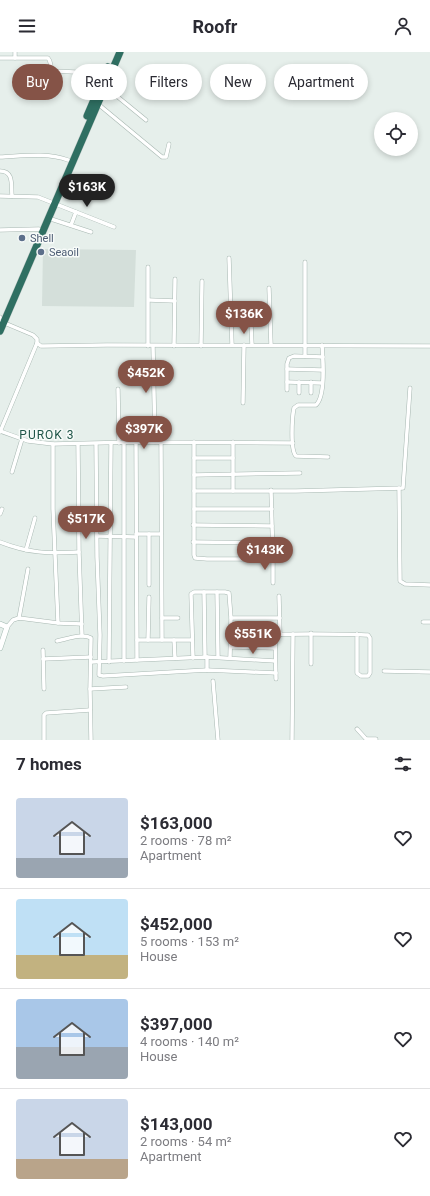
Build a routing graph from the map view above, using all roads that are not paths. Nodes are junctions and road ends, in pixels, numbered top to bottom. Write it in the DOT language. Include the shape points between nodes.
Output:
graph roads {
  1 [pos="15,52"];
  2 [pos="115,52"];
  3 [pos="120,52"];
  4 [pos="0,58"];
  5 [pos="15,58"];
  6 [pos="111,64"];
  7 [pos="114,64"];
  8 [pos="71,72"];
  9 [pos="96,100"];
  10 [pos="100,100"];
  11 [pos="123,100"];
  12 [pos="98,104"];
  13 [pos="146,120"];
  14 [pos="169,144"];
  15 [pos="75,148"];
  16 [pos="0,156"];
  17 [pos="68,160"];
  18 [pos="0,170"];
  19 [pos="0,196"];
  20 [pos="12,196"];
  21 [pos="52,202"];
  22 [pos="76,212"];
  23 [pos="48,218"];
  24 [pos="71,225"];
  25 [pos="114,227"];
  26 [pos="0,230"];
  27 [pos="41,230"];
  28 [pos="91,232"];
  29 [pos="229,258"];
  30 [pos="305,262"];
  31 [pos="148,267"];
  32 [pos="175,279"];
  33 [pos="202,281"];
  34 [pos="270,288"];
  35 [pos="149,300"];
  36 [pos="175,301"];
  37 [pos="1,319"];
  38 [pos="251,324"];
  39 [pos="0,331"];
  40 [pos="37,343"];
  41 [pos="232,345"];
  42 [pos="244,345"];
  43 [pos="252,345"];
  44 [pos="271,345"];
  45 [pos="322,345"];
  46 [pos="148,346"];
  47 [pos="153,346"];
  48 [pos="174,346"];
  49 [pos="201,346"];
  50 [pos="304,346"];
  51 [pos="430,346"];
  52 [pos="305,356"];
  53 [pos="322,357"];
  54 [pos="287,369"];
  55 [pos="322,370"];
  56 [pos="287,382"];
  57 [pos="300,382"];
  58 [pos="311,382"];
  59 [pos="322,382"];
  60 [pos="410,388"];
  61 [pos="118,389"];
  62 [pos="287,390"];
  63 [pos="299,393"];
  64 [pos="311,393"];
  65 [pos="243,403"];
  66 [pos="0,431"];
  67 [pos="22,439"];
  68 [pos="136,442"];
  69 [pos="155,442"];
  70 [pos="161,442"];
  71 [pos="194,442"];
  72 [pos="233,442"];
  73 [pos="118,443"];
  74 [pos="124,443"];
  75 [pos="293,443"];
  76 [pos="53,444"];
  77 [pos="78,444"];
  78 [pos="96,444"];
  79 [pos="111,444"];
  80 [pos="328,457"];
  81 [pos="194,458"];
  82 [pos="233,458"];
  83 [pos="12,472"];
  84 [pos="300,473"];
  85 [pos="194,475"];
  86 [pos="233,475"];
  87 [pos="399,488"];
  88 [pos="271,490"];
  89 [pos="194,491"];
  90 [pos="233,491"];
  91 [pos="2,509"];
  92 [pos="194,509"];
  93 [pos="272,509"];
  94 [pos="0,514"];
  95 [pos="35,518"];
  96 [pos="193,525"];
  97 [pos="272,526"];
  98 [pos="149,534"];
  99 [pos="161,534"];
  100 [pos="136,535"];
  101 [pos="97,536"];
  102 [pos="110,536"];
  103 [pos="123,536"];
  104 [pos="194,542"];
  105 [pos="272,542"];
  106 [pos="0,543"];
  107 [pos="282,543"];
  108 [pos="26,550"];
  109 [pos="79,552"];
  110 [pos="55,553"];
  111 [pos="273,559"];
  112 [pos="28,569"];
  113 [pos="273,583"];
  114 [pos="149,585"];
  115 [pos="430,585"];
  116 [pos="204,592"];
  117 [pos="217,592"];
  118 [pos="279,596"];
  119 [pos="149,597"];
  120 [pos="20,618"];
  121 [pos="162,618"];
  122 [pos="178,618"];
  123 [pos="231,618"];
  124 [pos="280,618"];
  125 [pos="423,622"];
  126 [pos="430,622"];
  127 [pos="58,623"];
  128 [pos="0,624"];
  129 [pos="82,624"];
  130 [pos="7,627"];
  131 [pos="311,633"];
  132 [pos="231,634"];
  133 [pos="292,634"];
  134 [pos="357,634"];
  135 [pos="275,635"];
  136 [pos="280,635"];
  137 [pos="82,636"];
  138 [pos="137,640"];
  139 [pos="148,640"];
  140 [pos="162,640"];
  141 [pos="174,640"];
  142 [pos="192,640"];
  143 [pos="57,641"];
  144 [pos="231,647"];
  145 [pos="0,648"];
  146 [pos="275,648"];
  147 [pos="43,650"];
  148 [pos="91,657"];
  149 [pos="206,657"];
  150 [pos="218,657"];
  151 [pos="230,657"];
  152 [pos="175,658"];
  153 [pos="193,658"];
  154 [pos="43,659"];
  155 [pos="137,660"];
  156 [pos="124,661"];
  157 [pos="275,661"];
  158 [pos="91,662"];
  159 [pos="99,662"];
  160 [pos="109,662"];
  161 [pos="311,664"];
  162 [pos="207,670"];
  163 [pos="384,671"];
  164 [pos="430,672"];
  165 [pos="276,673"];
  166 [pos="276,679"];
  167 [pos="213,681"];
  168 [pos="126,687"];
  169 [pos="44,689"];
  170 [pos="90,689"];
  171 [pos="90,710"];
  172 [pos="358,729"];
  173 [pos="376,739"];
  174 [pos="44,740"];
  175 [pos="91,740"];
  176 [pos="218,740"];
  177 [pos="292,740"];
  178 [pos="367,740"];
  1 -- 5 [label="street"];
  2 -- 6 [label="highway"];
  3 -- 7 [label="highway"];
  4 -- 5 [label="street"];
  5 -- 8 [label="street" via="48,58 54,71"];
  9 -- 15 [label="highway"];
  10 -- 12 [label="highway"];
  11 -- 13 [label="street"];
  12 -- 14 [label="street" via="162,158 166,157"];
  12 -- 15 [label="highway"];
  15 -- 17 [label="highway"];
  15 -- 21 [label="highway"];
  16 -- 17 [label="street" via="46,156"];
  17 -- 21 [label="highway"];
  18 -- 20 [label="street" via="10,175"];
  19 -- 20 [label="street"];
  20 -- 21 [label="street" via="38,197"];
  21 -- 22 [label="street"];
  21 -- 23 [label="highway"];
  21 -- 27 [label="highway"];
  22 -- 24 [label="street"];
  22 -- 25 [label="street"];
  23 -- 24 [label="street"];
  23 -- 27 [label="highway"];
  24 -- 28 [label="street"];
  26 -- 27 [label="street"];
  27 -- 37 [label="highway"];
  29 -- 41 [label="street"];
  30 -- 50 [label="street"];
  31 -- 35 [label="street"];
  32 -- 36 [label="street"];
  33 -- 49 [label="street"];
  34 -- 44 [label="street"];
  35 -- 36 [label="street"];
  35 -- 46 [label="street"];
  36 -- 48 [label="street"];
  37 -- 39 [label="highway"];
  37 -- 40 [label="street" via="33,335 37,338"];
  38 -- 43 [label="street"];
  40 -- 46 [label="street" via="44,346"];
  40 -- 66 [label="street"];
  41 -- 42 [label="street"];
  41 -- 49 [label="street"];
  42 -- 43 [label="street"];
  42 -- 65 [label="street"];
  43 -- 44 [label="street"];
  44 -- 50 [label="street"];
  45 -- 50 [label="street"];
  45 -- 51 [label="street"];
  45 -- 53 [label="street"];
  46 -- 47 [label="street"];
  47 -- 48 [label="street"];
  47 -- 69 [label="street"];
  48 -- 49 [label="street"];
  50 -- 52 [label="street"];
  52 -- 53 [label="street"];
  52 -- 54 [label="street" via="289,358"];
  53 -- 55 [label="street"];
  54 -- 55 [label="street"];
  54 -- 56 [label="street"];
  55 -- 59 [label="street"];
  56 -- 57 [label="street"];
  56 -- 62 [label="street"];
  57 -- 58 [label="street"];
  57 -- 63 [label="street"];
  58 -- 59 [label="street"];
  58 -- 64 [label="street"];
  59 -- 75 [label="street" via="318,403 298,405 294,408"];
  60 -- 87 [label="street" via="404,486"];
  61 -- 73 [label="street"];
  66 -- 67 [label="street"];
  67 -- 76 [label="street"];
  67 -- 83 [label="street"];
  68 -- 69 [label="street"];
  68 -- 74 [label="street"];
  68 -- 100 [label="street"];
  69 -- 70 [label="street"];
  70 -- 71 [label="street"];
  70 -- 99 [label="street"];
  71 -- 72 [label="street"];
  71 -- 81 [label="street"];
  72 -- 75 [label="street"];
  72 -- 82 [label="street"];
  73 -- 74 [label="street"];
  73 -- 79 [label="street"];
  74 -- 103 [label="street"];
  75 -- 80 [label="street" via="293,452 296,456"];
  76 -- 77 [label="street"];
  76 -- 110 [label="street"];
  77 -- 78 [label="street"];
  77 -- 109 [label="street"];
  78 -- 79 [label="street"];
  78 -- 101 [label="street"];
  79 -- 102 [label="street"];
  81 -- 82 [label="street"];
  81 -- 85 [label="street"];
  82 -- 86 [label="street"];
  84 -- 86 [label="street"];
  85 -- 86 [label="street"];
  85 -- 89 [label="street"];
  86 -- 90 [label="street"];
  87 -- 88 [label="street"];
  87 -- 115 [label="street" via="400,581 405,584"];
  88 -- 90 [label="street"];
  88 -- 93 [label="street"];
  89 -- 90 [label="street"];
  89 -- 92 [label="street"];
  91 -- 94 [label="street"];
  92 -- 93 [label="street"];
  92 -- 96 [label="street"];
  93 -- 97 [label="street"];
  95 -- 108 [label="street"];
  96 -- 97 [label="street"];
  96 -- 104 [label="street"];
  97 -- 105 [label="street"];
  98 -- 99 [label="street"];
  98 -- 100 [label="street"];
  98 -- 114 [label="street"];
  99 -- 121 [label="street"];
  100 -- 103 [label="street"];
  100 -- 138 [label="street"];
  101 -- 102 [label="street"];
  101 -- 159 [label="street"];
  102 -- 103 [label="street"];
  102 -- 160 [label="street"];
  103 -- 156 [label="street"];
  104 -- 105 [label="street"];
  104 -- 111 [label="street" via="194,555 197,559"];
  105 -- 107 [label="street"];
  105 -- 111 [label="street"];
  106 -- 108 [label="street"];
  108 -- 110 [label="street"];
  109 -- 110 [label="street"];
  109 -- 129 [label="street"];
  110 -- 127 [label="street"];
  111 -- 113 [label="street"];
  112 -- 120 [label="street"];
  116 -- 117 [label="street"];
  116 -- 142 [label="street" via="191,594"];
  116 -- 149 [label="street"];
  117 -- 123 [label="street" via="229,593"];
  117 -- 150 [label="street"];
  118 -- 124 [label="street"];
  119 -- 139 [label="street"];
  120 -- 127 [label="street"];
  120 -- 130 [label="street" via="12,620"];
  121 -- 122 [label="street"];
  121 -- 140 [label="street"];
  123 -- 124 [label="street"];
  123 -- 132 [label="street"];
  124 -- 136 [label="street"];
  125 -- 126 [label="street"];
  127 -- 129 [label="street"];
  128 -- 130 [label="street"];
  129 -- 137 [label="street"];
  130 -- 145 [label="street"];
  131 -- 133 [label="street"];
  131 -- 134 [label="street"];
  131 -- 161 [label="street"];
  132 -- 135 [label="street"];
  132 -- 144 [label="street"];
  133 -- 136 [label="street"];
  133 -- 177 [label="street"];
  134 -- 134 [label="street" via="368,635 370,638 368,676 357,673"];
  135 -- 136 [label="street"];
  135 -- 146 [label="street"];
  137 -- 143 [label="street"];
  137 -- 148 [label="street" via="91,638"];
  138 -- 139 [label="street"];
  138 -- 155 [label="street"];
  139 -- 140 [label="street"];
  140 -- 141 [label="street"];
  141 -- 142 [label="street"];
  141 -- 152 [label="street"];
  142 -- 153 [label="street"];
  144 -- 146 [label="street"];
  144 -- 151 [label="street"];
  146 -- 157 [label="street"];
  147 -- 154 [label="street"];
  148 -- 154 [label="street"];
  148 -- 158 [label="street"];
  149 -- 150 [label="street"];
  149 -- 153 [label="street"];
  149 -- 162 [label="street"];
  150 -- 151 [label="street"];
  151 -- 157 [label="street"];
  152 -- 153 [label="street"];
  152 -- 155 [label="street"];
  154 -- 169 [label="street"];
  155 -- 156 [label="street"];
  156 -- 160 [label="street"];
  157 -- 165 [label="street"];
  158 -- 159 [label="street"];
  158 -- 170 [label="street"];
  159 -- 160 [label="street"];
  159 -- 162 [label="street" via="99,675 103,676"];
  162 -- 165 [label="street"];
  163 -- 164 [label="street"];
  165 -- 166 [label="street"];
  167 -- 176 [label="street"];
  168 -- 170 [label="street"];
  170 -- 171 [label="street"];
  171 -- 174 [label="street" via="46,713"];
  171 -- 175 [label="street"];
  172 -- 178 [label="street"];
  173 -- 178 [label="street"];
}
